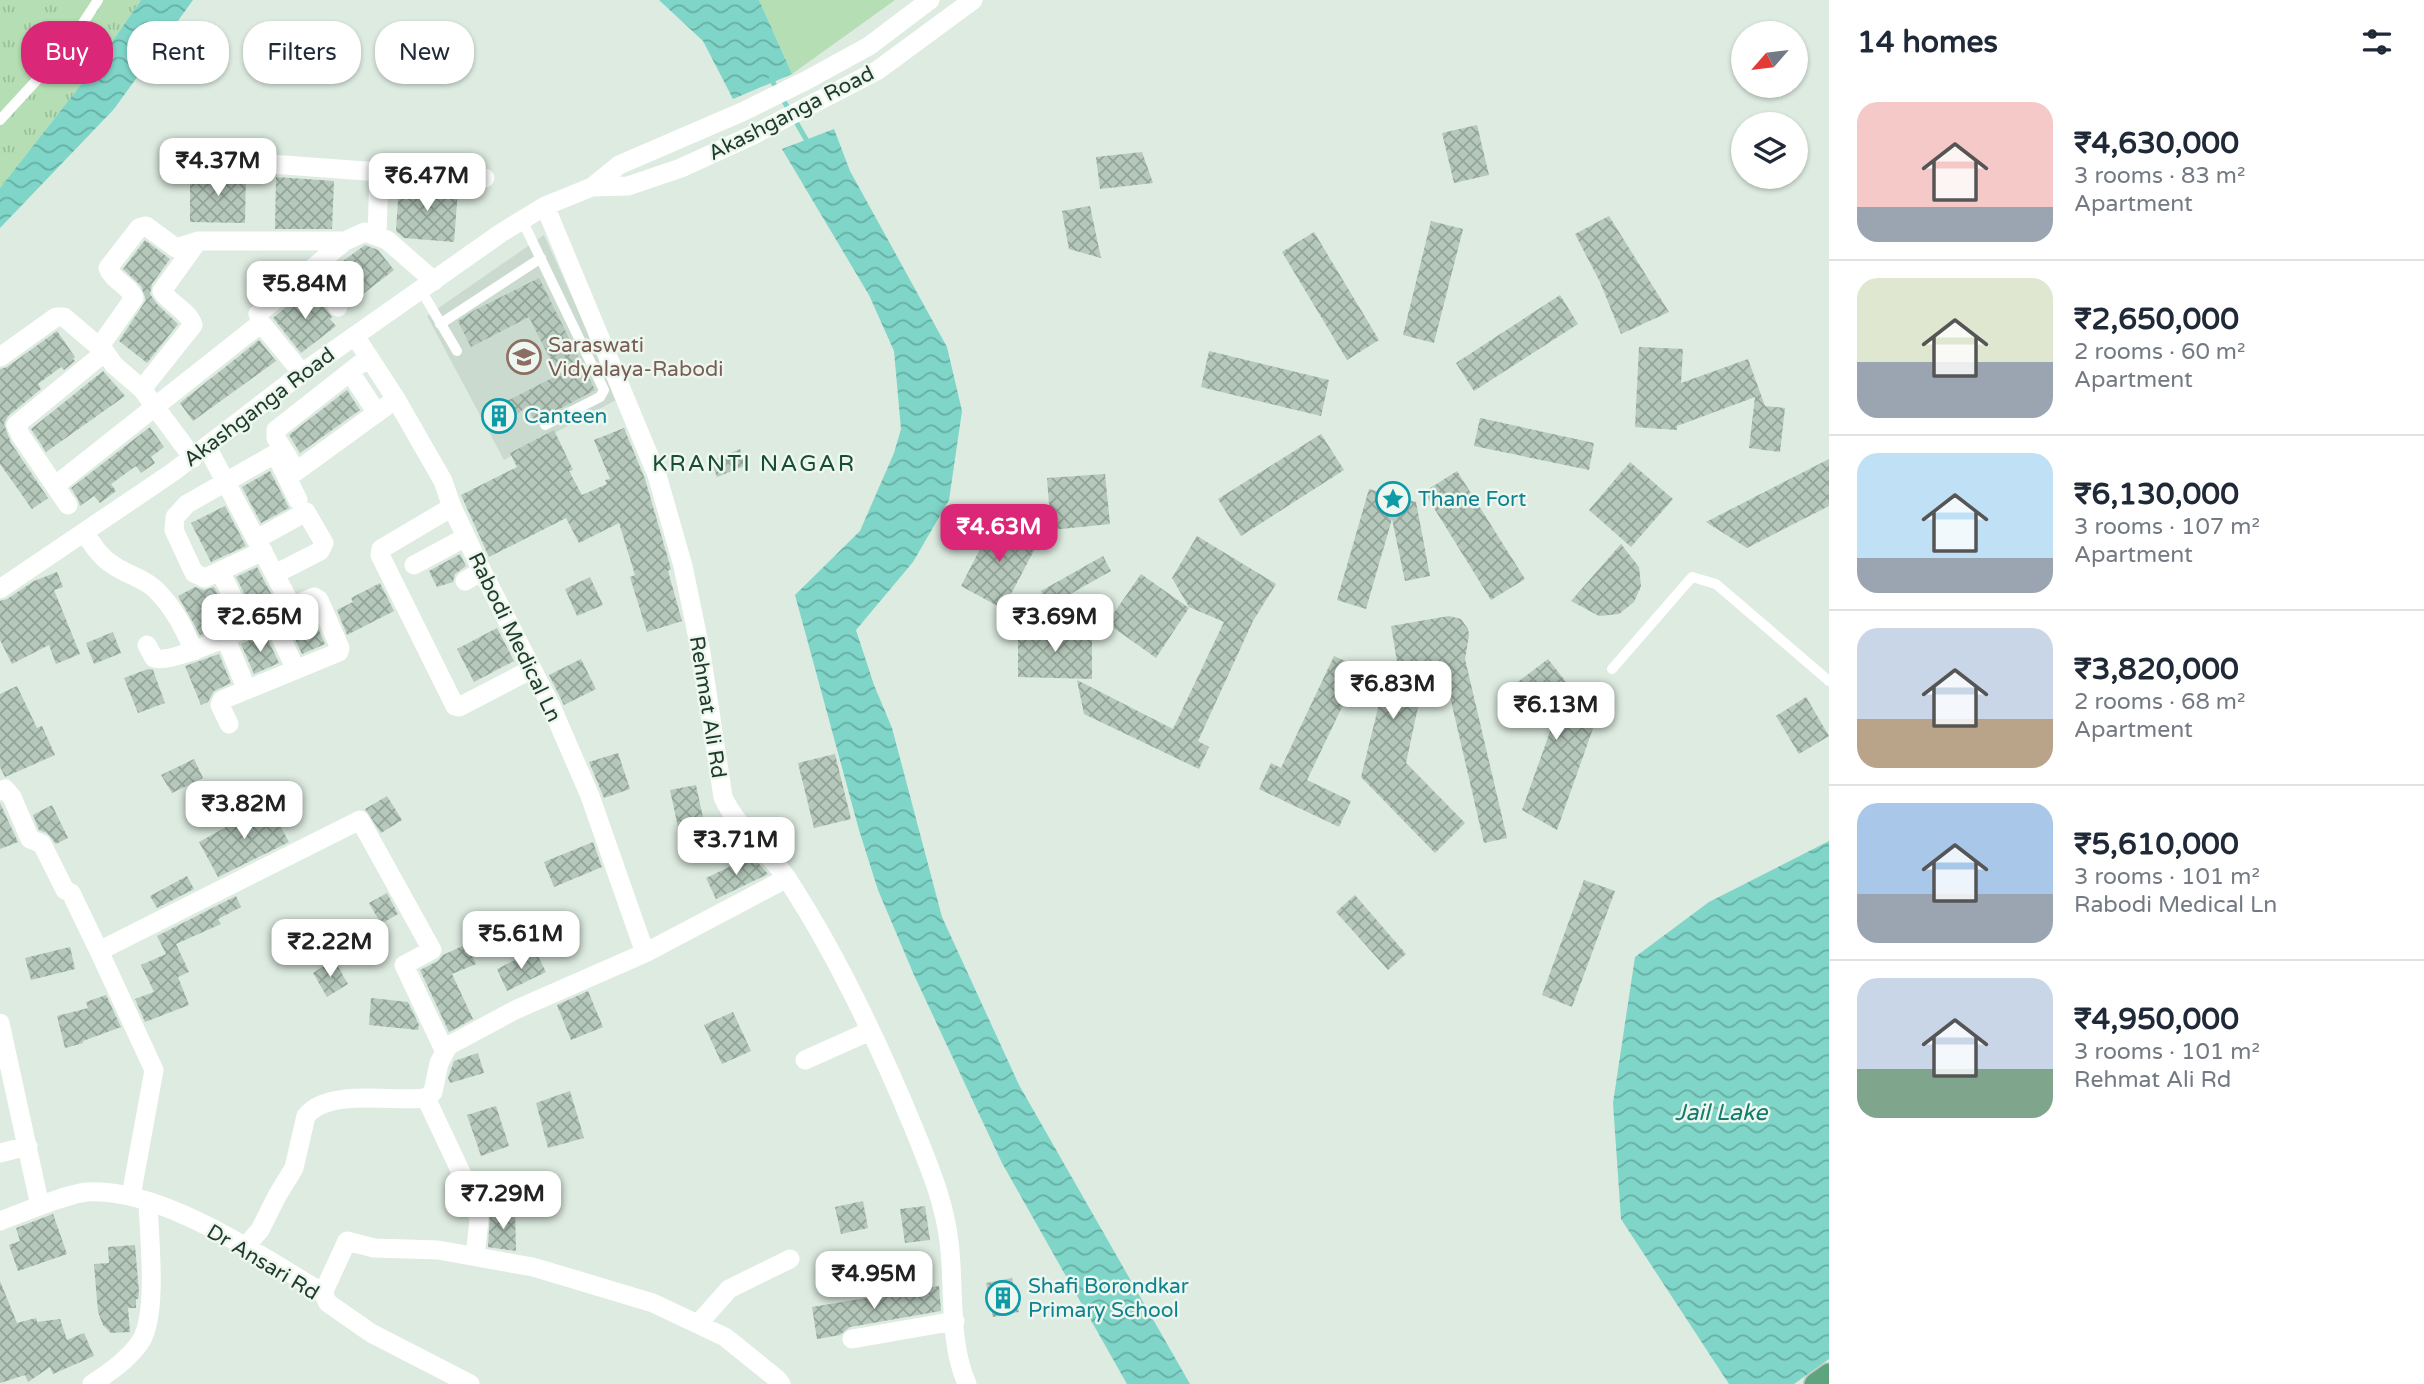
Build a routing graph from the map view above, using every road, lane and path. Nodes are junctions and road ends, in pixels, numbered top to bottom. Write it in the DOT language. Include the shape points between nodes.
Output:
graph roads {
  1 [pos="98,0"];
  2 [pos="930,0"];
  3 [pos="973,0"];
  4 [pos="0,120"];
  5 [pos="216,160"];
  6 [pos="379,172"];
  7 [pos="485,178"];
  8 [pos="592,187"];
  9 [pos="545,206"];
  10 [pos="522,220"];
  11 [pos="377,236"];
  12 [pos="198,241"];
  13 [pos="345,242"];
  14 [pos="541,258"];
  15 [pos="311,270"];
  16 [pos="428,285"];
  17 [pos="338,307"];
  18 [pos="261,323"];
  19 [pos="440,324"];
  20 [pos="355,336"];
  21 [pos="102,349"];
  22 [pos="457,351"];
  23 [pos="0,357"];
  24 [pos="369,357"];
  25 [pos="350,372"];
  26 [pos="302,373"];
  27 [pos="142,389"];
  28 [pos="396,399"];
  29 [pos="155,406"];
  30 [pos="377,413"];
  31 [pos="545,425"];
  32 [pos="200,452"];
  33 [pos="292,475"];
  34 [pos="226,482"];
  35 [pos="56,485"];
  36 [pos="298,500"];
  37 [pos="68,505"];
  38 [pos="452,507"];
  39 [pos="84,532"];
  40 [pos="466,537"];
  41 [pos="260,545"];
  42 [pos="414,565"];
  43 [pos="220,571"];
  44 [pos="275,575"];
  45 [pos="0,589"];
  46 [pos="279,612"];
  47 [pos="247,627"];
  48 [pos="225,637"];
  49 [pos="147,645"];
  50 [pos="194,651"];
  51 [pos="532,669"];
  52 [pos="1612,669"];
  53 [pos="296,670"];
  54 [pos="1829,681"];
  55 [pos="247,690"];
  56 [pos="229,724"];
  57 [pos="0,791"];
  58 [pos="787,878"];
  59 [pos="99,951"];
  60 [pos="645,953"];
  61 [pos="0,1023"];
  62 [pos="870,1031"];
  63 [pos="445,1052"];
  64 [pos="805,1060"];
  65 [pos="426,1098"];
  66 [pos="28,1146"];
  67 [pos="0,1153"];
  68 [pos="139,1199"];
  69 [pos="40,1206"];
  70 [pos="0,1221"];
  71 [pos="245,1247"];
  72 [pos="475,1256"];
  73 [pos="790,1259"];
  74 [pos="323,1293"];
  75 [pos="955,1321"];
  76 [pos="698,1324"];
  77 [pos="852,1339"];
  78 [pos="1829,1374"];
  79 [pos="92,1384"];
  80 [pos="470,1384"];
  81 [pos="781,1384"];
  82 [pos="967,1384"];
  83 [pos="1815,1384"];
  1 -- 4 [label="lane" via="68,46"];
  2 -- 8 [label="street, Akashganga Road" via="869,46 742,112 619,165"];
  3 -- 8 [label="street, Akashganga Road" via="878,70 753,135 628,186"];
  5 -- 6 [label="street"];
  6 -- 7 [label="street"];
  6 -- 11 [label="street"];
  8 -- 9 [label="street, Akashganga Road"];
  9 -- 10 [label="street, Akashganga Road"];
  9 -- 58 [label="street, Rehmat Ali Rd" via="657,475 701,653 723,797 729,811"];
  10 -- 14 [label="lane"];
  10 -- 16 [label="street, Akashganga Road"];
  11 -- 13 [label="street" via="365,232"];
  11 -- 16 [label="street" via="387,240"];
  12 -- 13 [label="street"];
  12 -- 21 [label="street" via="176,248 146,226 139,228 108,268 134,298"];
  12 -- 27 [label="street" via="162,291 192,325"];
  13 -- 15 [label="street"];
  14 -- 19 [label="lane"];
  14 -- 31 [label="lane" via="604,390 600,397"];
  15 -- 17 [label="street"];
  15 -- 18 [label="street" via="258,314"];
  16 -- 19 [label="lane"];
  16 -- 20 [label="street, Akashganga Road"];
  18 -- 26 [label="street"];
  18 -- 29 [label="street"];
  19 -- 22 [label="lane"];
  20 -- 24 [label="street, Rabodi Medical Ln"];
  20 -- 26 [label="street, Akashganga Road"];
  21 -- 23 [label="street" via="64,317 56,317"];
  21 -- 27 [label="street"];
  21 -- 35 [label="street" via="16,425"];
  24 -- 25 [label="street"];
  24 -- 28 [label="street, Rabodi Medical Ln"];
  25 -- 30 [label="street"];
  25 -- 33 [label="street" via="276,430"];
  26 -- 32 [label="street, Akashganga Road"];
  27 -- 29 [label="street"];
  28 -- 30 [label="street"];
  28 -- 38 [label="street, Rabodi Medical Ln" via="443,481"];
  29 -- 32 [label="street"];
  29 -- 35 [label="street"];
  30 -- 33 [label="street"];
  32 -- 34 [label="street"];
  32 -- 39 [label="street, Akashganga Road"];
  33 -- 34 [label="street" via="273,455"];
  33 -- 36 [label="street"];
  34 -- 41 [label="street"];
  34 -- 43 [label="street" via="187,504 175,517 174,530 194,573 205,578"];
  35 -- 37 [label="street"];
  38 -- 40 [label="street, Rabodi Medical Ln"];
  38 -- 51 [label="street" via="381,549 380,555 455,706"];
  39 -- 45 [label="street, Akashganga Road"];
  39 -- 50 [label="street" via="100,556 155,589 177,613"];
  40 -- 42 [label="street"];
  40 -- 51 [label="street, Rabodi Medical Ln" via="473,576"];
  41 -- 43 [label="street"];
  41 -- 44 [label="street"];
  41 -- 44 [label="street" via="306,512 324,543 320,551"];
  43 -- 47 [label="street"];
  44 -- 46 [label="street" via="290,603"];
  46 -- 47 [label="street"];
  46 -- 53 [label="street"];
  46 -- 53 [label="street" via="314,597 340,648"];
  47 -- 48 [label="street"];
  48 -- 50 [label="street"];
  48 -- 55 [label="street"];
  49 -- 50 [label="street" via="160,661"];
  51 -- 60 [label="street, Rabodi Medical Ln" via="590,796"];
  52 -- 54 [label="lane" via="1692,577 1716,584"];
  53 -- 55 [label="street"];
  55 -- 56 [label="street" via="222,700"];
  57 -- 59 [label="street" via="5,789 12,797 30,839 42,844"];
  58 -- 60 [label="street"];
  58 -- 62 [label="street, Rehmat Ali Rd"];
  59 -- 63 [label="street" via="360,820 432,950 404,965"];
  59 -- 68 [label="street" via="154,1070"];
  60 -- 63 [label="street" via="515,1010 448,1046"];
  61 -- 66 [label="street"];
  62 -- 64 [label="street"];
  62 -- 75 [label="street, Rehmat Ali Rd" via="942,1201"];
  63 -- 65 [label="street" via="433,1092"];
  65 -- 71 [label="street" via="343,1100 311,1109 294,1168 260,1230"];
  65 -- 72 [label="street" via="474,1200 479,1220"];
  66 -- 67 [label="street"];
  66 -- 69 [label="street"];
  68 -- 69 [label="street, Dr Ansari Rd" via="86,1192"];
  68 -- 71 [label="street, Dr Ansari Rd" via="181,1214"];
  68 -- 79 [label="street" via="151,1296 147,1330 132,1354"];
  69 -- 70 [label="street, Dr Ansari Rd"];
  71 -- 74 [label="street, Dr Ansari Rd"];
  72 -- 74 [label="street" via="374,1248 347,1241"];
  72 -- 76 [label="street" via="533,1267 653,1303"];
  73 -- 76 [label="street" via="729,1289"];
  74 -- 80 [label="street, Dr Ansari Rd" via="328,1303 371,1333"];
  75 -- 77 [label="street"];
  75 -- 82 [label="street, Rehmat Ali Rd"];
  76 -- 81 [label="street" via="725,1337"];
  78 -- 83 [label="main road"];
}
